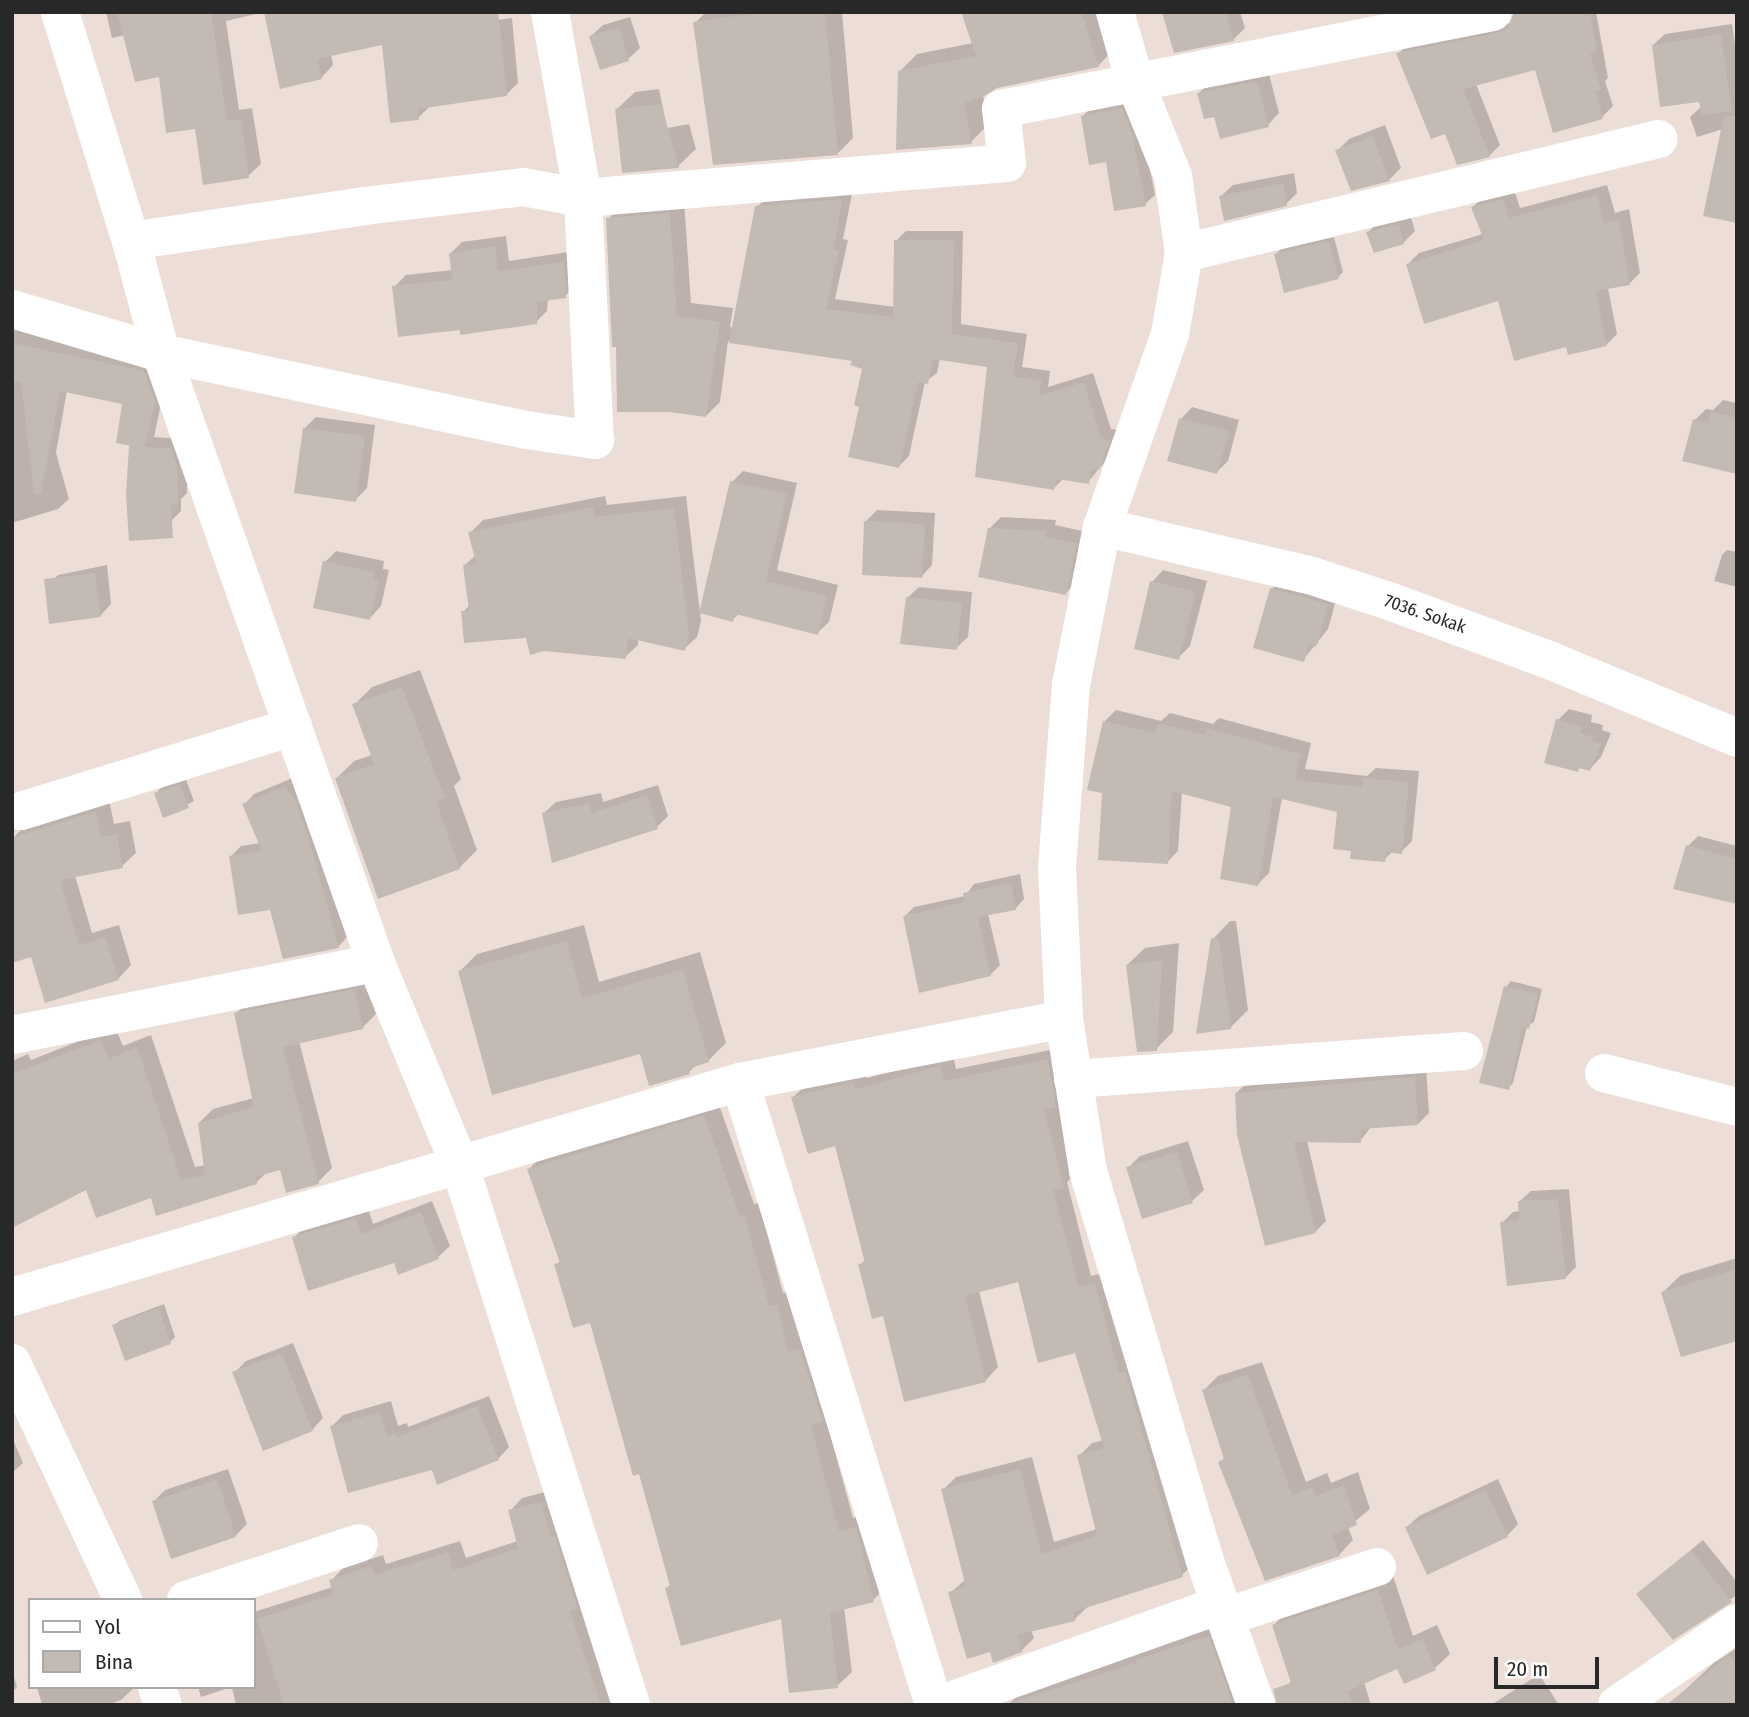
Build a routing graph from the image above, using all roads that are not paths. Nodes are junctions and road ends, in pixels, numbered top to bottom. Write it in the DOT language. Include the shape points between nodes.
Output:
graph roads {
  1 [pos="60,12"];
  2 [pos="550,12"];
  3 [pos="1115,12"];
  4 [pos="1493,12"];
  5 [pos="1136,85"];
  6 [pos="1659,139"];
  7 [pos="583,198"];
  8 [pos="131,241"];
  9 [pos="1184,253"];
  10 [pos="12,309"];
  11 [pos="160,352"];
  12 [pos="1102,527"];
  13 [pos="293,727"];
  14 [pos="1737,738"];
  15 [pos="21,811"];
  16 [pos="376,963"];
  17 [pos="1063,1019"];
  18 [pos="12,1035"];
  19 [pos="1464,1051"];
  20 [pos="1604,1073"];
  21 [pos="1073,1079"];
  22 [pos="740,1082"];
  23 [pos="1737,1107"];
  24 [pos="459,1163"];
  25 [pos="12,1297"];
  26 [pos="12,1363"];
  27 [pos="359,1543"];
  28 [pos="1377,1567"];
  29 [pos="122,1598"];
  30 [pos="192,1598"];
  31 [pos="1223,1611"];
  32 [pos="1737,1623"];
  33 [pos="625,1703"];
  34 [pos="933,1705"];
  35 [pos="939,1705"];
  36 [pos="1256,1705"];
  37 [pos="1617,1705"];
  1 -- 8 [label="street"];
  2 -- 7 [label="street"];
  3 -- 5 [label="street"];
  4 -- 5 [label="street"];
  5 -- 7 [label="street" via="1001,109 1007,163"];
  5 -- 9 [label="street" via="1173,176"];
  6 -- 9 [label="street"];
  7 -- 8 [label="street" via="523,187"];
  7 -- 11 [label="street" via="595,440 513,427"];
  8 -- 11 [label="street"];
  9 -- 12 [label="street" via="1170,334"];
  10 -- 11 [label="street"];
  11 -- 13 [label="street"];
  12 -- 14 [label="street, 7036. Sokak" via="1309,575 1377,597 1525,650"];
  12 -- 17 [label="street" via="1071,685 1058,855"];
  13 -- 15 [label="street"];
  13 -- 16 [label="street"];
  16 -- 18 [label="street"];
  16 -- 24 [label="street"];
  17 -- 21 [label="street"];
  17 -- 22 [label="street"];
  19 -- 21 [label="street"];
  20 -- 23 [label="street"];
  21 -- 31 [label="street" via="1088,1171"];
  22 -- 24 [label="street"];
  22 -- 34 [label="street"];
  24 -- 25 [label="street"];
  24 -- 33 [label="street"];
  26 -- 29 [label="street"];
  27 -- 30 [label="street"];
  28 -- 31 [label="street"];
  31 -- 35 [label="street"];
  31 -- 36 [label="street"];
  32 -- 37 [label="street"];
}
